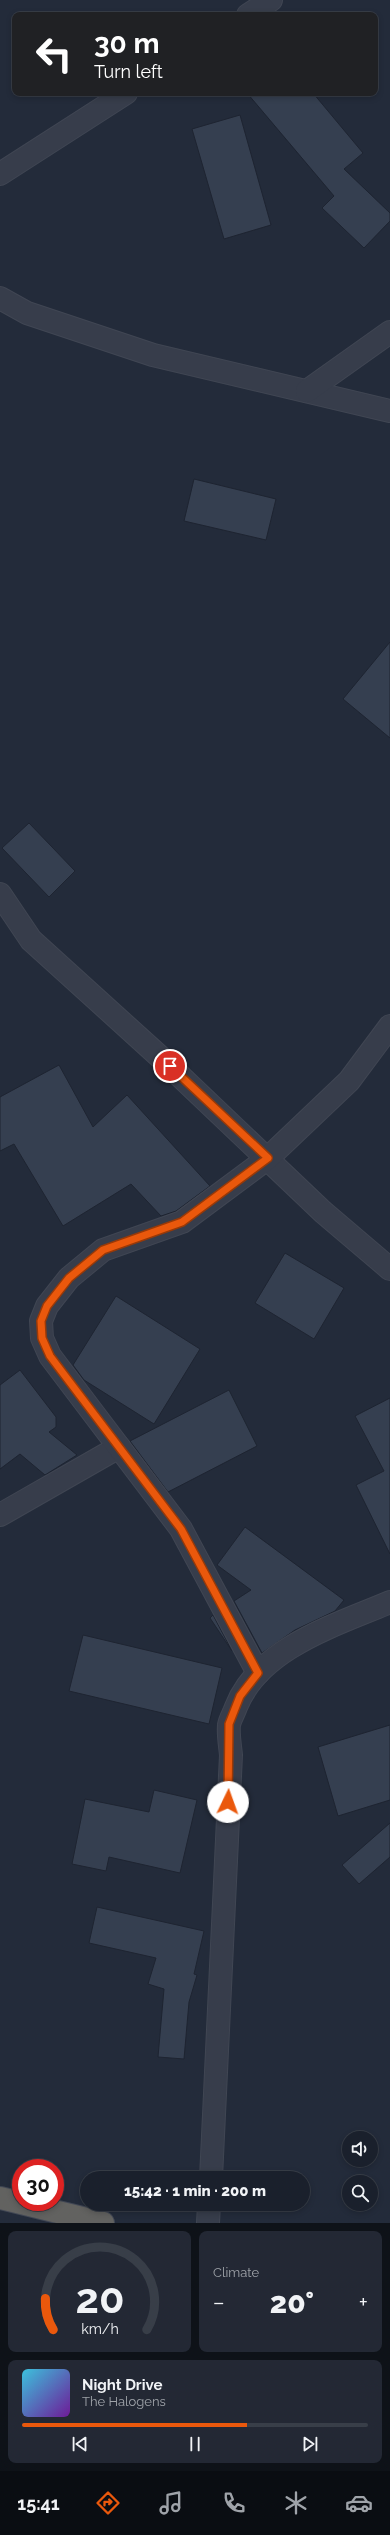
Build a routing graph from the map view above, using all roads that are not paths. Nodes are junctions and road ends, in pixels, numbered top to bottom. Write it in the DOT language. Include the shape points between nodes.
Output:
graph roads {
  1 [pos="271,0"];
  2 [pos="253,12"];
  3 [pos="121,96"];
  4 [pos="0,174"];
  5 [pos="0,298"];
  6 [pos="390,332"];
  7 [pos="307,391"];
  8 [pos="390,411"];
  9 [pos="0,894"];
  10 [pos="390,1026"];
  11 [pos="268,1158"];
  12 [pos="390,1269"];
  13 [pos="119,1447"];
  14 [pos="0,1515"];
  15 [pos="390,1602"];
  16 [pos="258,1673"];
  17 [pos="211,2171"];
  18 [pos="0,2198"];
  19 [pos="209,2211"];
  20 [pos="104,2223"];
  21 [pos="208,2223"];
  1 -- 2 [label="street"];
  3 -- 4 [label="street"];
  5 -- 7 [label="street" via="28,313 153,355"];
  6 -- 7 [label="street"];
  7 -- 8 [label="street"];
  9 -- 11 [label="street" via="31,940"];
  10 -- 11 [label="street" via="349,1081"];
  11 -- 12 [label="street" via="323,1212"];
  11 -- 13 [label="street" via="182,1222 103,1250 69,1278 47,1306 41,1321 42,1338 50,1356"];
  13 -- 14 [label="street"];
  13 -- 16 [label="street" via="181,1529"];
  15 -- 16 [label="street" via="320,1632 281,1654"];
  16 -- 17 [label="street" via="240,1696 229,1724 230,1755"];
  18 -- 20 [label="highway"];
  19 -- 21 [label="street"];
}
